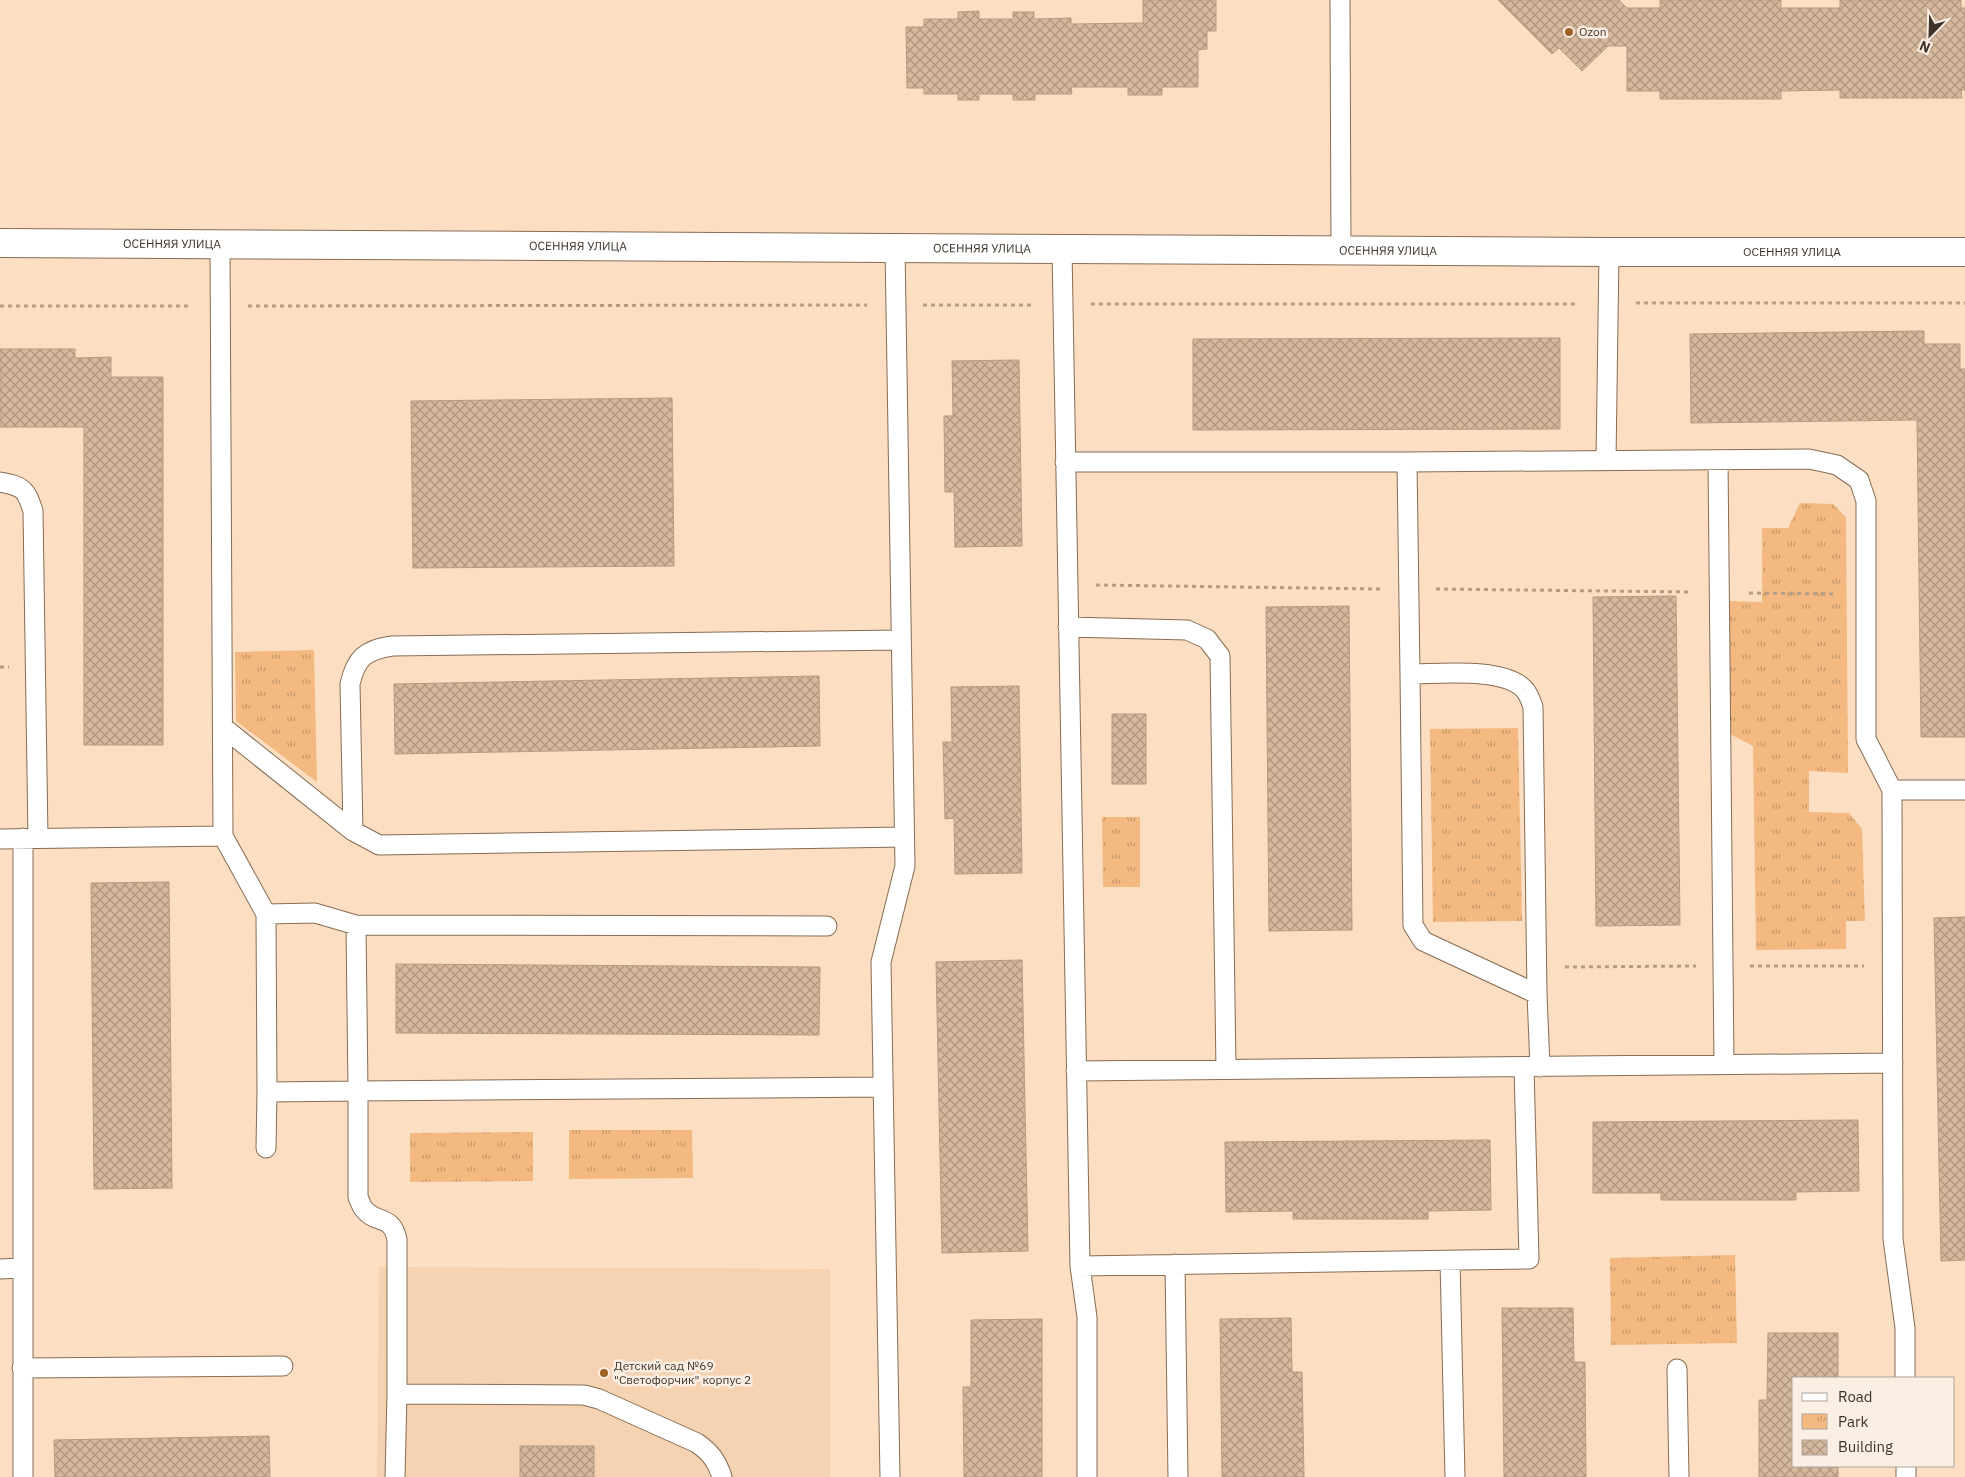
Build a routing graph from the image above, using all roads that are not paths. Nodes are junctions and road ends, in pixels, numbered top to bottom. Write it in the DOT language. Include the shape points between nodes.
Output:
graph roads {
  1 [pos="1340,0"];
  2 [pos="0,243"];
  3 [pos="220,243"];
  4 [pos="895,247"];
  5 [pos="1062,248"];
  6 [pos="1340,250"];
  7 [pos="1609,252"];
  8 [pos="1965,252"];
  9 [pos="1718,460"];
  10 [pos="1606,461"];
  11 [pos="1065,462"];
  12 [pos="1407,462"];
  13 [pos="0,482"];
  14 [pos="1068,627"];
  15 [pos="901,640"];
  16 [pos="1410,674"];
  17 [pos="224,728"];
  18 [pos="1892,790"];
  19 [pos="1965,790"];
  20 [pos="353,831"];
  21 [pos="223,836"];
  22 [pos="904,837"];
  23 [pos="0,838"];
  24 [pos="31,838"];
  25 [pos="266,914"];
  26 [pos="356,926"];
  27 [pos="826,926"];
  28 [pos="1536,994"];
  29 [pos="1893,1063"];
  30 [pos="1724,1064"];
  31 [pos="1532,1067"];
  32 [pos="1226,1069"];
  33 [pos="1076,1070"];
  34 [pos="883,1087"];
  35 [pos="358,1091"];
  36 [pos="267,1092"];
  37 [pos="266,1148"];
  38 [pos="1450,1261"];
  39 [pos="1175,1264"];
  40 [pos="1080,1266"];
  41 [pos="0,1268"];
  42 [pos="23,1268"];
  43 [pos="283,1366"];
  44 [pos="22,1368"];
  45 [pos="1677,1369"];
  46 [pos="1905,1377"];
  47 [pos="397,1394"];
  48 [pos="24,1477"];
  49 [pos="395,1477"];
  50 [pos="722,1477"];
  51 [pos="890,1477"];
  52 [pos="1087,1477"];
  53 [pos="1178,1477"];
  54 [pos="1455,1477"];
  55 [pos="1679,1477"];
  1 -- 6 [label="lane"];
  2 -- 3 [label="street, ОСЕННЯЯ УЛИЦА"];
  3 -- 4 [label="street, ОСЕННЯЯ УЛИЦА"];
  3 -- 17 [label="lane"];
  4 -- 5 [label="street, ОСЕННЯЯ УЛИЦА"];
  4 -- 15 [label="lane"];
  5 -- 6 [label="street, ОСЕННЯЯ УЛИЦА"];
  5 -- 11 [label="lane"];
  6 -- 7 [label="street, ОСЕННЯЯ УЛИЦА"];
  7 -- 8 [label="street, ОСЕННЯЯ УЛИЦА"];
  7 -- 10 [label="lane"];
  9 -- 10 [label="lane"];
  9 -- 18 [label="lane" via="1810,459 1837,464 1859,480 1866,501 1866,739"];
  9 -- 30 [label="lane"];
  10 -- 12 [label="lane"];
  11 -- 12 [label="lane"];
  11 -- 14 [label="lane"];
  12 -- 16 [label="lane"];
  13 -- 24 [label="lane" via="17,485 28,496 33,512"];
  14 -- 32 [label="lane" via="1187,630 1207,639 1220,656"];
  14 -- 33 [label="lane"];
  15 -- 20 [label="lane" via="378,648 354,667 350,684"];
  15 -- 22 [label="lane"];
  16 -- 28 [label="lane" via="1413,925 1423,941"];
  16 -- 28 [label="lane" via="1486,673 1525,689 1533,707"];
  17 -- 20 [label="lane"];
  17 -- 21 [label="lane"];
  18 -- 19 [label="lane"];
  18 -- 29 [label="lane"];
  20 -- 22 [label="lane" via="379,845"];
  21 -- 24 [label="lane"];
  21 -- 25 [label="lane"];
  22 -- 34 [label="lane" via="905,866 881,962"];
  23 -- 24 [label="lane"];
  24 -- 42 [label="lane"];
  25 -- 26 [label="lane" via="315,913"];
  25 -- 36 [label="lane"];
  26 -- 27 [label="lane"];
  26 -- 35 [label="lane"];
  28 -- 31 [label="lane"];
  29 -- 30 [label="lane"];
  29 -- 46 [label="lane" via="1893,1239 1905,1328"];
  30 -- 31 [label="lane"];
  31 -- 32 [label="lane"];
  31 -- 38 [label="lane" via="1529,1259"];
  32 -- 33 [label="lane"];
  33 -- 40 [label="lane"];
  34 -- 35 [label="lane"];
  34 -- 51 [label="lane"];
  35 -- 36 [label="lane"];
  35 -- 47 [label="lane" via="358,1197 363,1208 395,1229 397,1240"];
  36 -- 37 [label="lane"];
  38 -- 39 [label="lane"];
  38 -- 54 [label="lane"];
  39 -- 40 [label="lane"];
  39 -- 53 [label="lane"];
  40 -- 52 [label="lane" via="1086,1317"];
  41 -- 42 [label="lane"];
  42 -- 44 [label="lane"];
  43 -- 44 [label="lane"];
  44 -- 48 [label="lane"];
  45 -- 55 [label="lane"];
  47 -- 49 [label="lane"];
  47 -- 50 [label="lane" via="584,1395 599,1398 697,1443 718,1464"];
}
